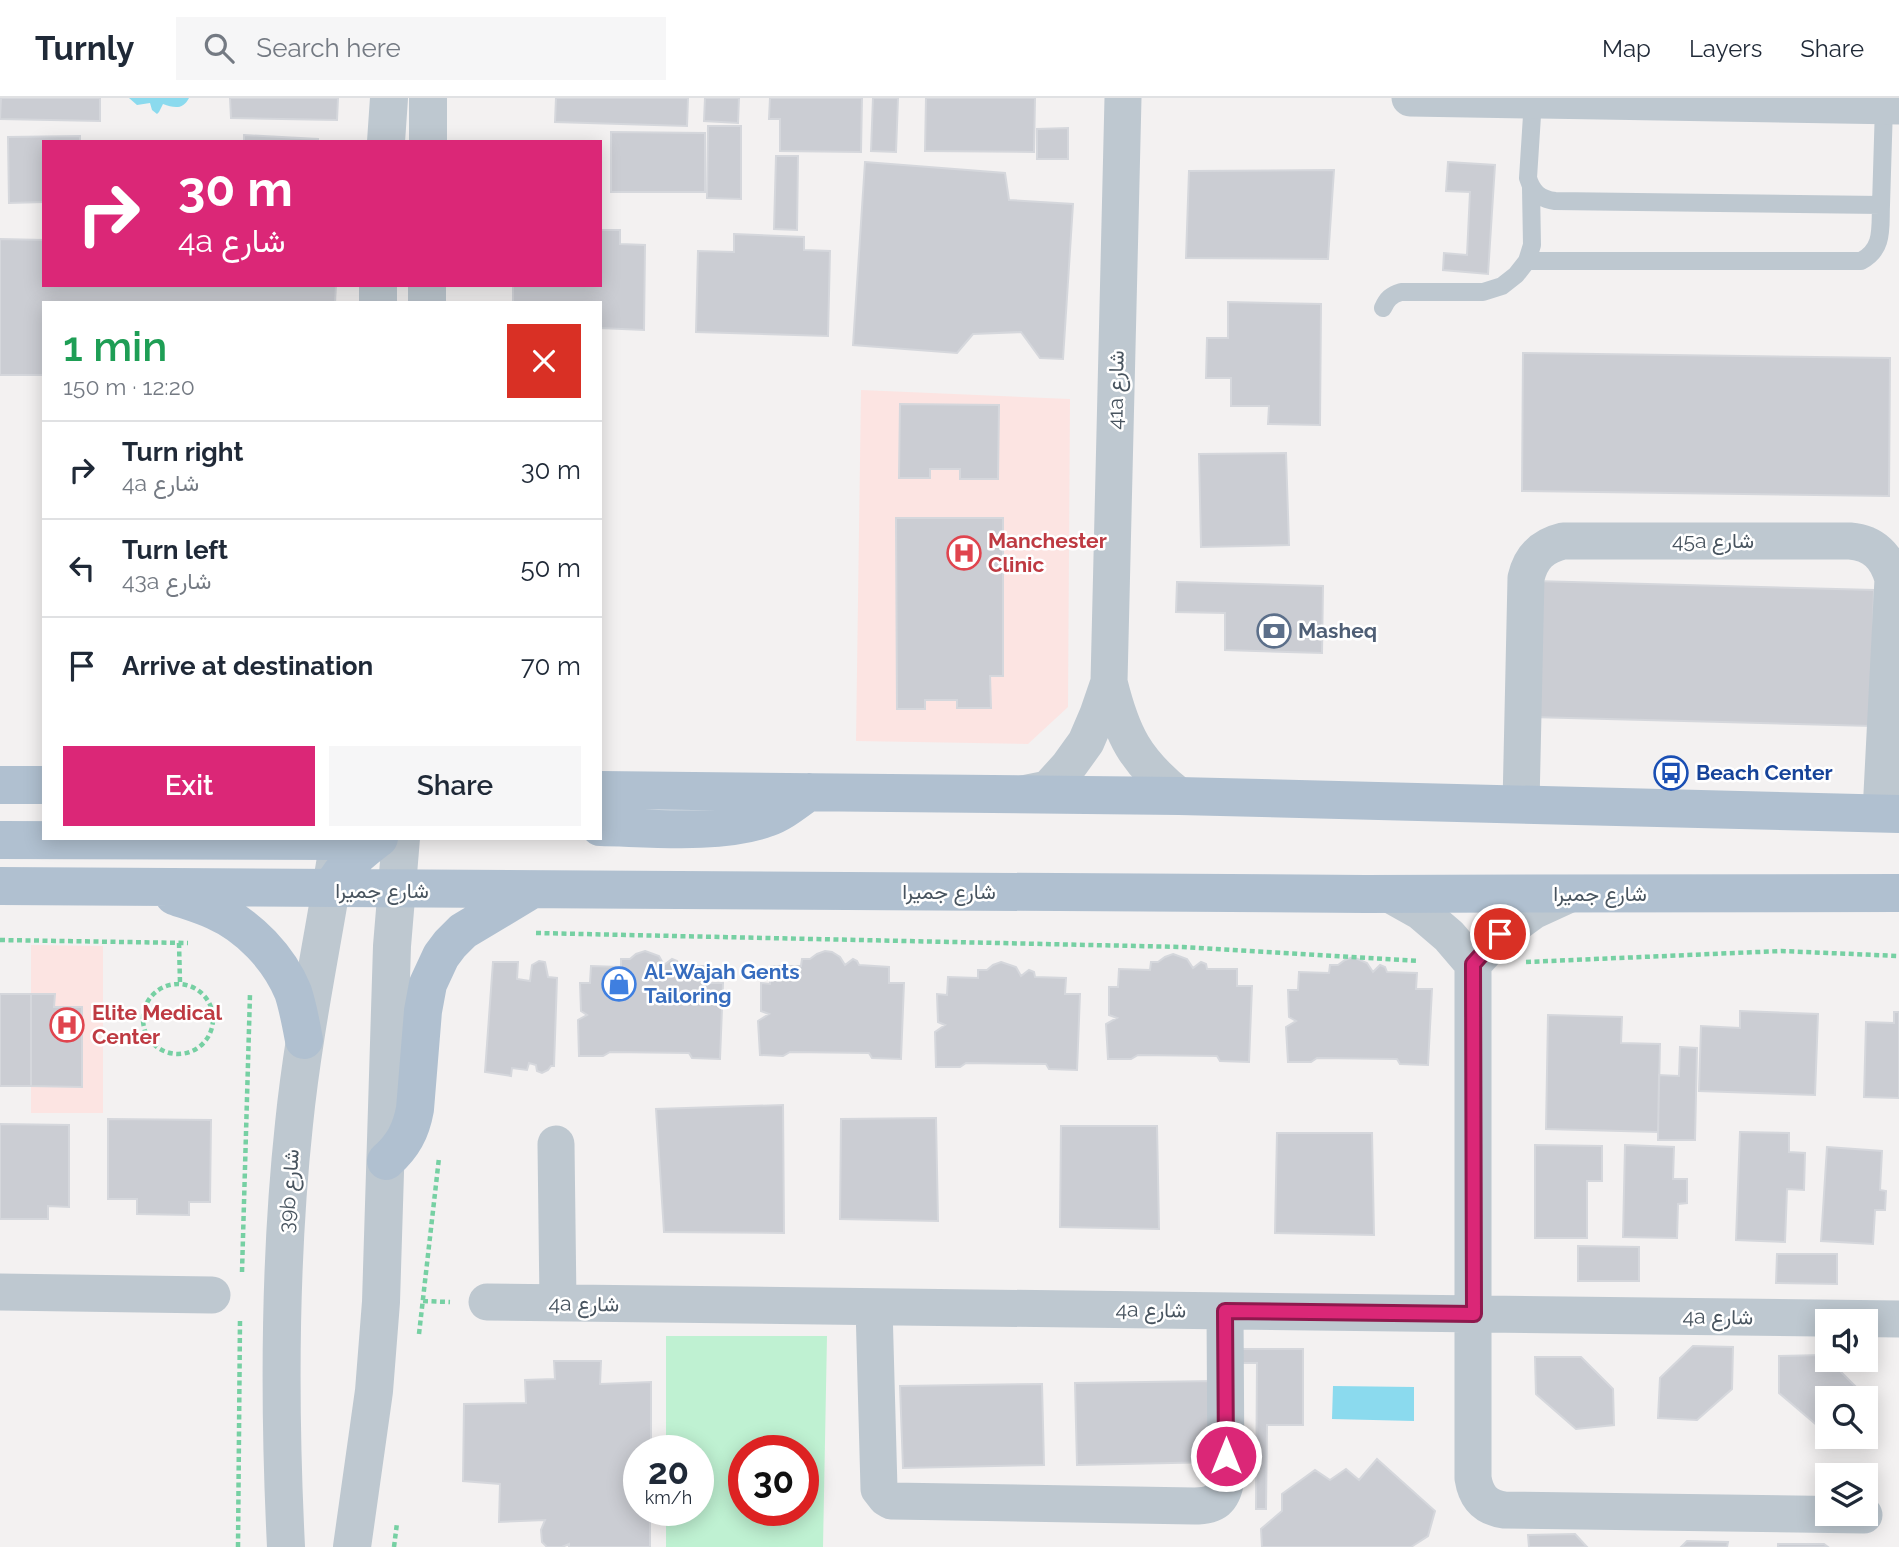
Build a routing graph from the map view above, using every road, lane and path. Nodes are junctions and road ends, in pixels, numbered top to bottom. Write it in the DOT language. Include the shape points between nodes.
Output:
graph roads {
  1 [pos="389,98"];
  2 [pos="428,98"];
  3 [pos="1123,98"];
  4 [pos="1410,98"];
  5 [pos="1533,100"];
  6 [pos="1889,103"];
  7 [pos="386,140"];
  8 [pos="428,140"];
  9 [pos="1531,188"];
  10 [pos="1881,205"];
  11 [pos="1527,261"];
  12 [pos="1383,308"];
  13 [pos="1109,682"];
  14 [pos="0,785"];
  15 [pos="42,785"];
  16 [pos="603,789"];
  17 [pos="808,792"];
  18 [pos="1023,794"];
  19 [pos="1179,796"];
  20 [pos="1521,804"];
  21 [pos="1890,813"];
  22 [pos="602,827"];
  23 [pos="0,840"];
  24 [pos="42,840"];
  25 [pos="341,840"];
  26 [pos="376,840"];
  27 [pos="401,840"];
  28 [pos="0,886"];
  29 [pos="152,888"];
  30 [pos="331,890"];
  31 [pos="396,891"];
  32 [pos="530,891"];
  33 [pos="1899,893"];
  34 [pos="1389,894"];
  35 [pos="1570,894"];
  36 [pos="525,933"];
  37 [pos="0,940"];
  38 [pos="179,943"];
  39 [pos="191,943"];
  40 [pos="262,944"];
  41 [pos="1899,956"];
  42 [pos="1473,964"];
  43 [pos="180,983"];
  44 [pos="304,1040"];
  45 [pos="555,1144"];
  46 [pos="439,1151"];
  47 [pos="386,1161"];
  48 [pos="0,1292"];
  49 [pos="231,1295"];
  50 [pos="487,1302"];
  51 [pos="558,1303"];
  52 [pos="874,1307"];
  53 [pos="1225,1311"];
  54 [pos="1474,1314"];
  55 [pos="1899,1319"];
  56 [pos="418,1342"];
  57 [pos="1815,1514"];
  58 [pos="397,1520"];
  59 [pos="238,1547"];
  60 [pos="286,1547"];
  61 [pos="352,1547"];
  62 [pos="394,1547"];
  1 -- 7 [label="street"];
  2 -- 8 [label="street"];
  3 -- 13 [label="street, 41a شارع"];
  4 -- 5 [label="street"];
  5 -- 6 [label="street"];
  5 -- 9 [label="lane" via="1527,169"];
  6 -- 10 [label="lane"];
  9 -- 10 [label="lane" via="1545,200 1555,201"];
  9 -- 11 [label="lane" via="1532,245"];
  10 -- 11 [label="lane" via="1877,248 1870,256 1850,263"];
  11 -- 12 [label="lane" via="1502,286 1483,292 1401,292"];
  13 -- 18 [label="street, 41a شارع" via="1086,742 1068,767 1048,789"];
  13 -- 19 [label="street, 41a شارع" via="1127,739 1158,780"];
  14 -- 15 [label="main road"];
  16 -- 17 [label="main road"];
  17 -- 18 [label="main road"];
  17 -- 22 [label="main road" via="770,817 733,826"];
  18 -- 19 [label="main road"];
  19 -- 20 [label="main road"];
  20 -- 21 [label="main road"];
  20 -- 21 [label="street, 45a شارع" via="1526,578 1528,566 1542,549 1563,541 1850,541 1879,552 1893,579"];
  23 -- 24 [label="main road"];
  25 -- 30 [label="street, 39b شارع"];
  26 -- 30 [label="main road" via="343,870"];
  27 -- 31 [label="street"];
  28 -- 29 [label="main road, شارع جميرا"];
  29 -- 30 [label="main road, شارع جميرا"];
  29 -- 40 [label="main road" via="217,911"];
  30 -- 31 [label="main road, شارع جميرا"];
  30 -- 44 [label="street, 39b شارع"];
  31 -- 32 [label="main road, شارع جميرا"];
  31 -- 47 [label="street"];
  32 -- 34 [label="main road, شارع جميرا"];
  32 -- 47 [label="main road" via="463,931 441,956 428,984 423,1011 412,1124"];
  33 -- 35 [label="main road, شارع جميرا"];
  34 -- 35 [label="main road, شارع جميرا"];
  34 -- 42 [label="street" via="1421,912"];
  35 -- 42 [label="street" via="1533,911 1500,934"];
  36 -- 42 [label="path" via="1183,947"];
  37 -- 38 [label="path"];
  38 -- 39 [label="path"];
  38 -- 43 [label="path"];
  40 -- 44 [label="main road" via="293,993"];
  40 -- 49 [label="path" via="252,944"];
  41 -- 42 [label="path" via="1781,951"];
  42 -- 54 [label="street"];
  43 -- 43 [label="path" via="164,986 150,997 144,1012 145,1030 153,1044 168,1053 185,1054 201,1047 211,1034 214,1017 209,1000"];
  44 -- 60 [label="street, 39b شارع" via="283,1295"];
  45 -- 51 [label="street"];
  46 -- 56 [label="path"];
  47 -- 61 [label="street" via="382,1303"];
  48 -- 49 [label="street"];
  49 -- 59 [label="path"];
  50 -- 51 [label="street, 4a شارع"];
  51 -- 52 [label="street, 4a شارع"];
  52 -- 53 [label="street, 4a شارع"];
  52 -- 53 [label="street" via="879,1489 891,1501 1206,1506 1217,1501 1226,1479"];
  53 -- 54 [label="street, 4a شارع"];
  54 -- 55 [label="street, 4a شارع"];
  54 -- 57 [label="street" via="1473,1478 1485,1503 1504,1510"];
  58 -- 62 [label="path"];
}
